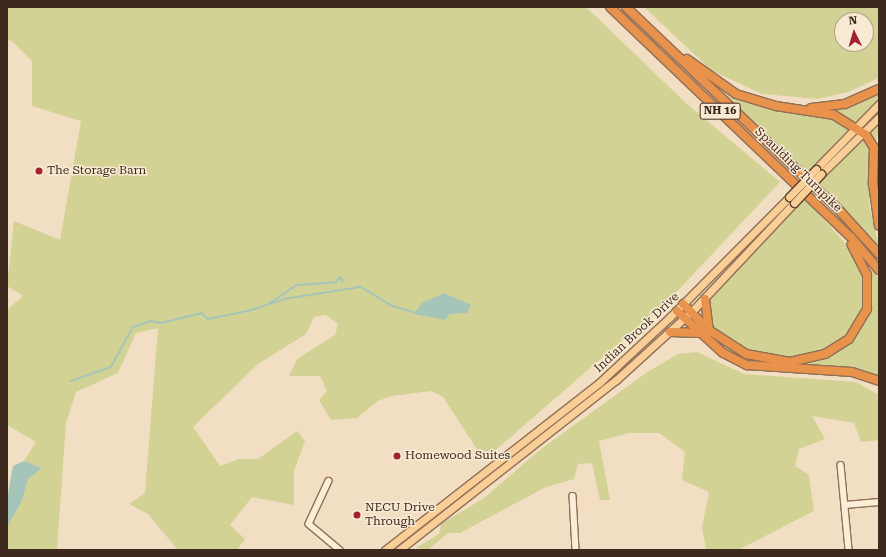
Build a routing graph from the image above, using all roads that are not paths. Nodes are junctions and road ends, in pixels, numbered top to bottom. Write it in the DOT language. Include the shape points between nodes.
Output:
graph roads {
  1 [pos="610,7"];
  2 [pos="626,7"];
  3 [pos="666,45"];
  4 [pos="879,90"];
  5 [pos="879,104"];
  6 [pos="798,110"];
  7 [pos="879,117"];
  8 [pos="859,130"];
  9 [pos="879,155"];
  10 [pos="874,190"];
  11 [pos="792,200"];
  12 [pos="829,216"];
  13 [pos="879,226"];
  14 [pos="879,254"];
  15 [pos="879,270"];
  16 [pos="704,299"];
  17 [pos="680,308"];
  18 [pos="688,315"];
  19 [pos="709,330"];
  20 [pos="670,332"];
  21 [pos="700,333"];
  22 [pos="879,381"];
  23 [pos="841,465"];
  24 [pos="329,481"];
  25 [pos="573,496"];
  26 [pos="879,502"];
  27 [pos="844,505"];
  28 [pos="340,550"];
  29 [pos="385,550"];
  30 [pos="399,550"];
  31 [pos="576,550"];
  32 [pos="849,550"];
  1 -- 12 [label="highway, Spaulding Turnpike / NH 16"];
  2 -- 3 [label="highway, Spaulding Turnpike / NH 16"];
  3 -- 6 [label="highway" via="736,94"];
  3 -- 14 [label="highway, Spaulding Turnpike / NH 16" via="838,208"];
  4 -- 6 [label="highway" via="845,104"];
  5 -- 8 [label="main road, Indian Brook Drive"];
  6 -- 8 [label="highway" via="834,116"];
  7 -- 8 [label="main road, Indian Brook Drive"];
  8 -- 10 [label="highway" via="874,148"];
  8 -- 11 [label="main road, Indian Brook Drive, bridge"];
  9 -- 10 [label="highway"];
  10 -- 13 [label="highway"];
  11 -- 16 [label="main road, Indian Brook Drive"];
  11 -- 17 [label="main road, Indian Brook Drive"];
  12 -- 15 [label="highway, Spaulding Turnpike / NH 16"];
  12 -- 19 [label="highway" via="859,256 868,281 864,315 849,339 825,354 781,362 746,354"];
  16 -- 18 [label="main road, Indian Brook Drive"];
  16 -- 19 [label="highway"];
  17 -- 18 [label="highway"];
  17 -- 29 [label="main road, Indian Brook Drive" via="586,394"];
  18 -- 19 [label="highway"];
  18 -- 20 [label="main road, Indian Brook Drive"];
  18 -- 21 [label="highway"];
  20 -- 21 [label="highway"];
  20 -- 30 [label="main road, Indian Brook Drive" via="616,380"];
  21 -- 22 [label="highway" via="723,353 747,365 852,372"];
  23 -- 27 [label="street"];
  24 -- 28 [label="street" via="309,524"];
  25 -- 31 [label="street"];
  26 -- 27 [label="street"];
  27 -- 32 [label="street"];
}
